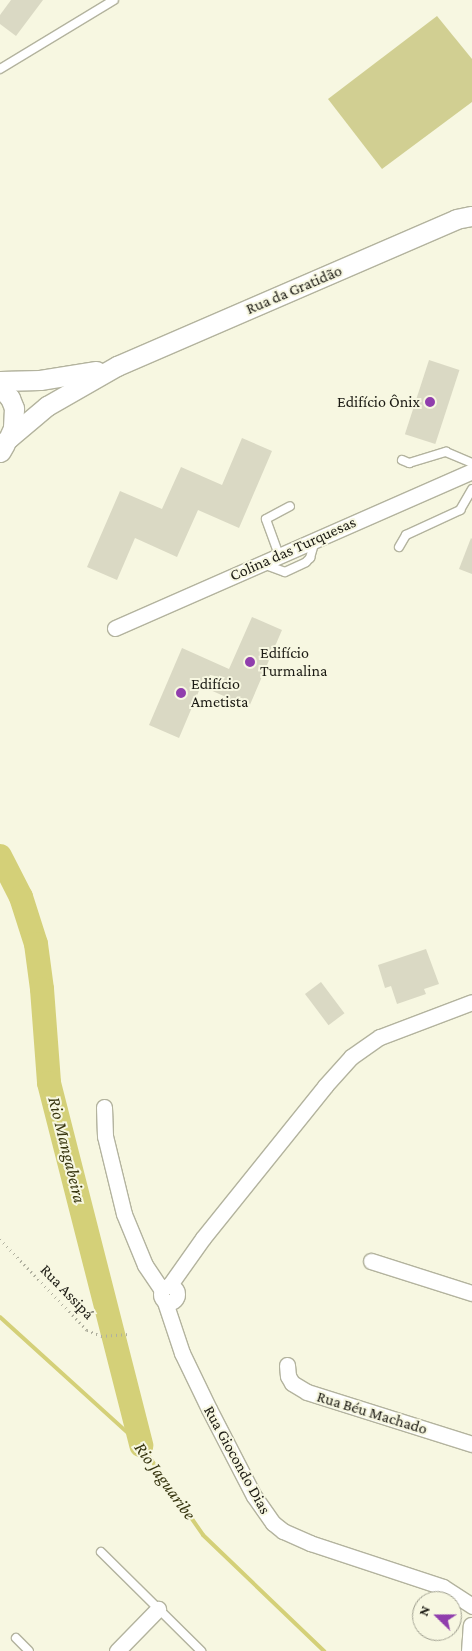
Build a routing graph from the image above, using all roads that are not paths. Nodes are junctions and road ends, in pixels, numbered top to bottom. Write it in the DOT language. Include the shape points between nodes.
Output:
graph roads {
  1 [pos="114,0"];
  2 [pos="0,69"];
  3 [pos="472,216"];
  4 [pos="117,366"];
  5 [pos="0,381"];
  6 [pos="0,387"];
  7 [pos="3,445"];
  8 [pos="402,460"];
  9 [pos="472,463"];
  10 [pos="472,471"];
  11 [pos="472,489"];
  12 [pos="290,506"];
  13 [pos="315,540"];
  14 [pos="400,547"];
  15 [pos="279,555"];
  16 [pos="261,563"];
  17 [pos="115,628"];
  18 [pos="472,1002"];
  19 [pos="104,1107"];
  20 [pos="371,1261"];
  21 [pos="472,1293"];
  22 [pos="170,1294"];
  23 [pos="287,1365"];
  24 [pos="472,1444"];
  25 [pos="101,1552"];
  26 [pos="158,1609"];
  27 [pos="471,1616"];
  28 [pos="16,1638"];
  29 [pos="29,1651"];
  30 [pos="116,1651"];
  31 [pos="202,1651"];
  32 [pos="470,1651"];
  1 -- 2 [label="lane"];
  3 -- 4 [label="street, Rua da Gratidão" via="456,219"];
  4 -- 5 [label="street, Rua da Gratidão" via="40,380"];
  4 -- 7 [label="street, Rua da Gratidão" via="47,406"];
  6 -- 7 [label="street" via="14,408 14,428"];
  8 -- 9 [label="lane" via="409,463 446,452"];
  10 -- 13 [label="street, Colina das Turquesas"];
  11 -- 14 [label="lane" via="460,510 404,537"];
  12 -- 15 [label="lane" via="266,519"];
  13 -- 15 [label="street, Colina das Turquesas"];
  13 -- 16 [label="lane" via="310,558 285,572"];
  15 -- 16 [label="street, Colina das Turquesas"];
  16 -- 17 [label="street, Colina das Turquesas"];
  18 -- 22 [label="street, Rua Giocondo Dias" via="380,1037 351,1057 324,1086 203,1238"];
  19 -- 22 [label="street" via="105,1136 124,1214 145,1265"];
  20 -- 21 [label="street"];
  22 -- 27 [label="street, Rua Giocondo Dias" via="173,1325 182,1353 254,1496 273,1523 310,1543 429,1582 454,1595"];
  23 -- 24 [label="street, Rua Béu Machado" via="292,1383 306,1392"];
  25 -- 26 [label="lane"];
  26 -- 30 [label="street"];
  26 -- 31 [label="lane"];
  27 -- 32 [label="street"];
  28 -- 29 [label="lane"];
}
